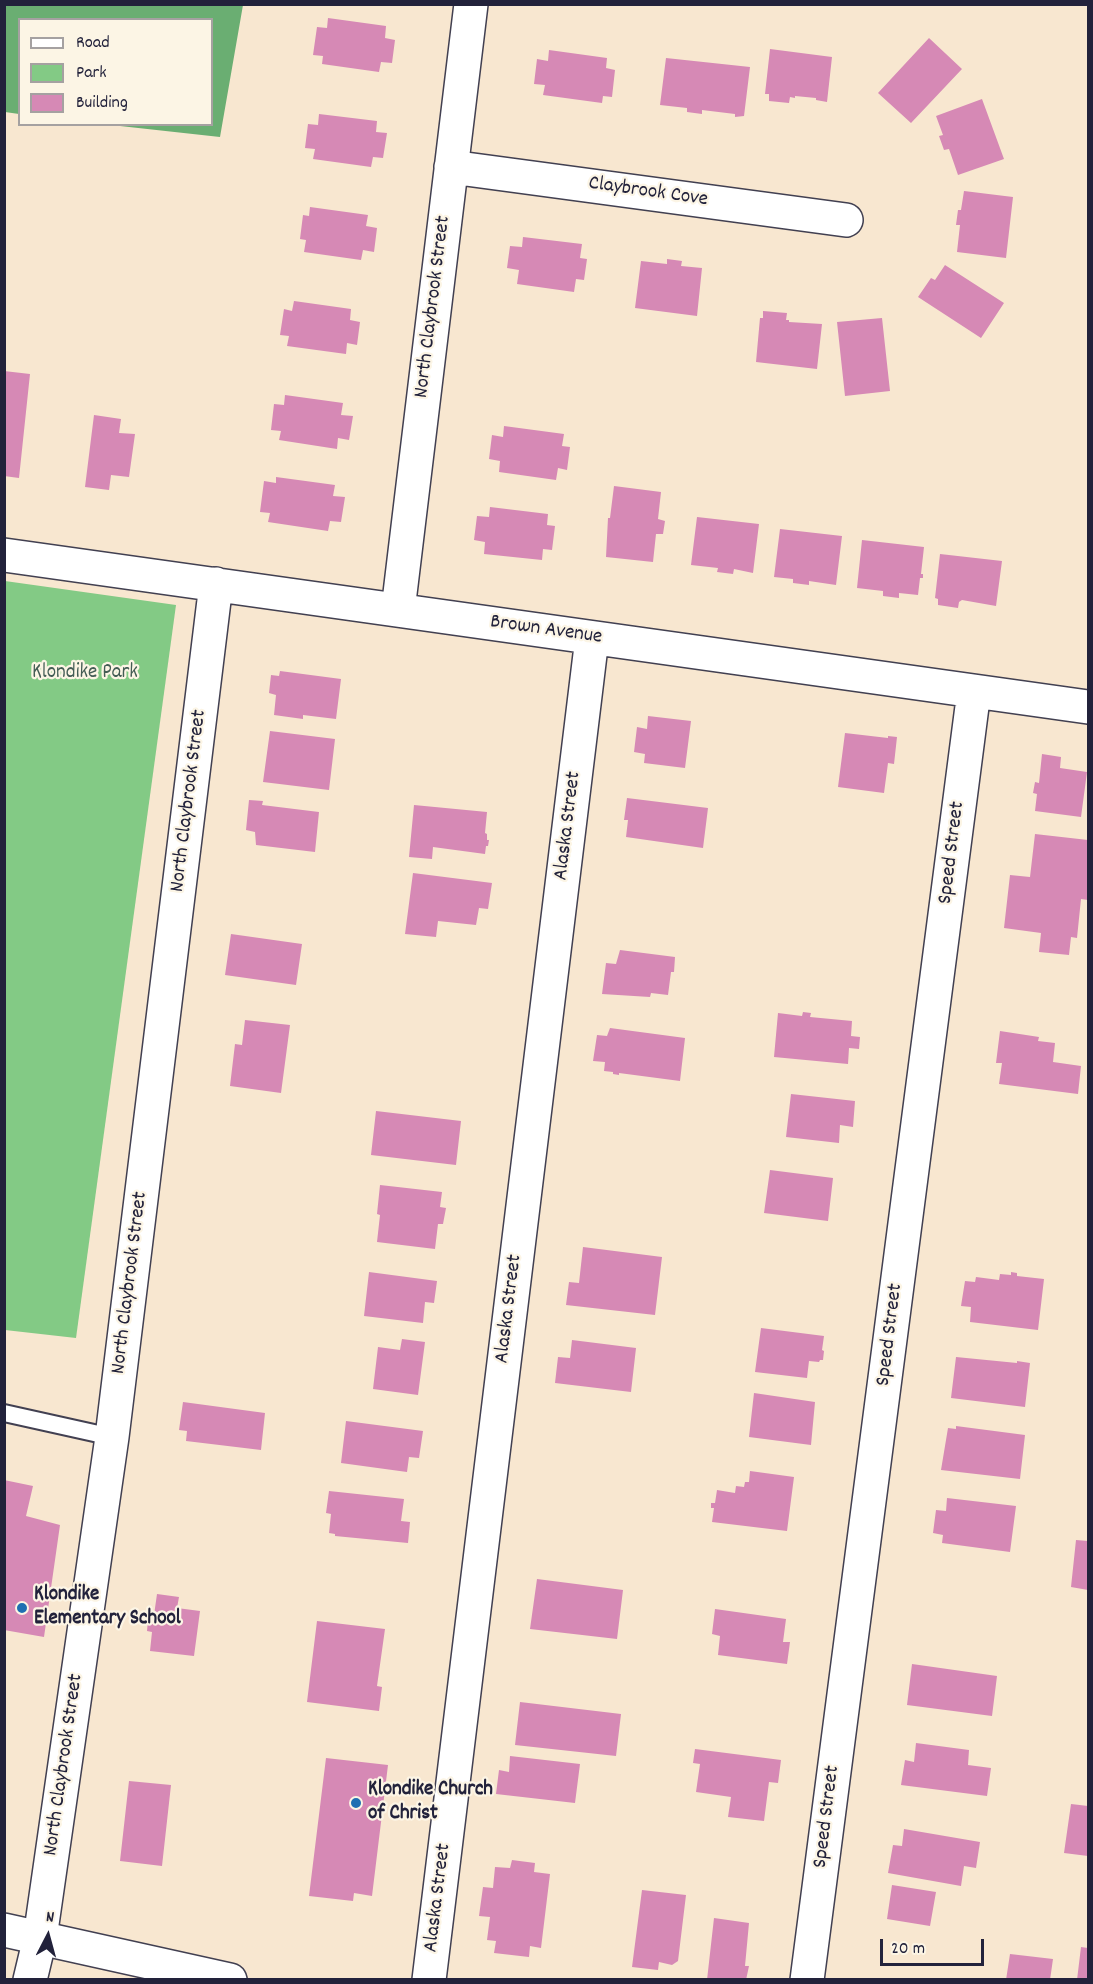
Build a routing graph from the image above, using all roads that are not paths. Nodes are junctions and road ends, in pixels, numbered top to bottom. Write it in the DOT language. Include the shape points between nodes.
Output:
graph roads {
  1 [pos="471,4"];
  2 [pos="451,167"];
  3 [pos="846,220"];
  4 [pos="4,555"];
  5 [pos="216,584"];
  6 [pos="398,610"];
  7 [pos="592,638"];
  8 [pos="974,691"];
  9 [pos="1089,706"];
  10 [pos="4,1413"];
  11 [pos="112,1437"];
  12 [pos="4,1930"];
  13 [pos="40,1938"];
  14 [pos="30,1980"];
  15 [pos="230,1980"];
  16 [pos="429,1980"];
  17 [pos="807,1980"];
  1 -- 2 [label="street, North Claybrook Street"];
  2 -- 3 [label="street, Claybrook Cove"];
  2 -- 6 [label="street, North Claybrook Street"];
  4 -- 5 [label="street, Brown Avenue"];
  5 -- 6 [label="street, Brown Avenue"];
  5 -- 11 [label="street, North Claybrook Street"];
  6 -- 7 [label="street, Brown Avenue"];
  7 -- 8 [label="street, Brown Avenue"];
  7 -- 16 [label="street, Alaska Street"];
  8 -- 9 [label="street, Brown Avenue"];
  8 -- 17 [label="street, Speed Street"];
  10 -- 11 [label="lane"];
  11 -- 13 [label="street, North Claybrook Street"];
  12 -- 13 [label="street"];
  13 -- 14 [label="street, North Claybrook Street"];
  13 -- 15 [label="street"];
}
